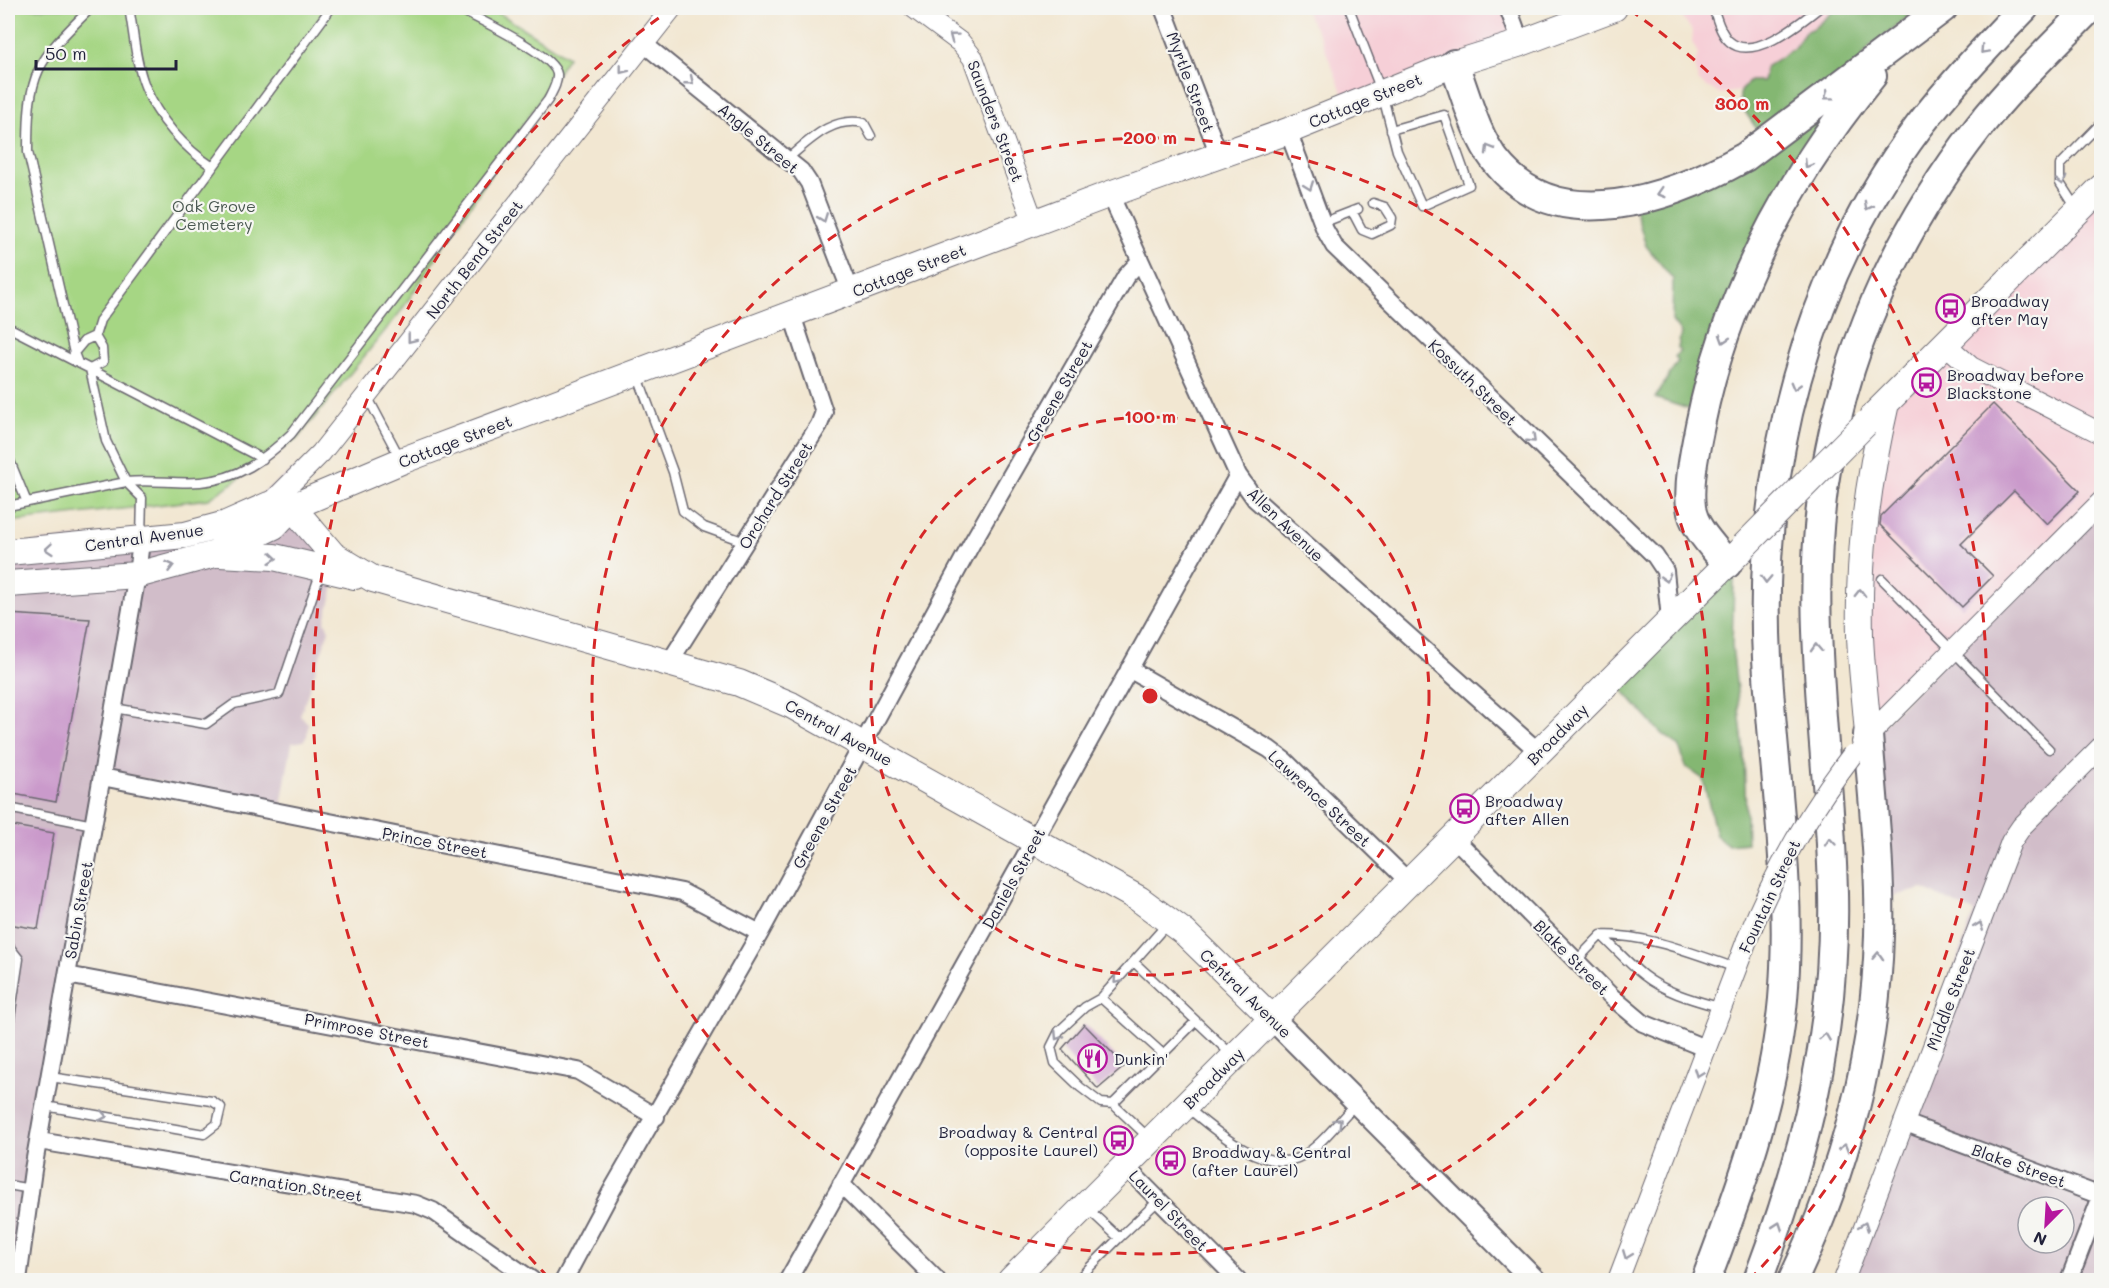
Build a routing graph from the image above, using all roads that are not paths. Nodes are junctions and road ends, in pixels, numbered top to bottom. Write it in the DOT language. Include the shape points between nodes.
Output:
graph roads {
  1 [pos="91,8"];
  2 [pos="129,8"];
  3 [pos="331,8"];
  4 [pos="457,8"];
  5 [pos="672,8"];
  6 [pos="914,8"];
  7 [pos="1163,8"];
  8 [pos="1349,8"];
  9 [pos="1508,8"];
  10 [pos="1614,8"];
  11 [pos="1713,8"];
  12 [pos="1819,8"];
  13 [pos="1943,8"];
  14 [pos="2024,8"];
  15 [pos="2090,8"];
  16 [pos="1908,35"];
  17 [pos="1521,43"];
  18 [pos="644,44"];
  19 [pos="1454,64"];
  20 [pos="1382,93"];
  21 [pos="2102,122"];
  22 [pos="1391,130"];
  23 [pos="1288,131"];
  24 [pos="871,136"];
  25 [pos="1219,155"];
  26 [pos="786,160"];
  27 [pos="213,167"];
  28 [pos="2102,187"];
  29 [pos="1110,194"];
  30 [pos="1373,203"];
  31 [pos="2078,210"];
  32 [pos="1034,223"];
  33 [pos="1322,223"];
  34 [pos="1140,261"];
  35 [pos="851,292"];
  36 [pos="792,315"];
  37 [pos="8,327"];
  38 [pos="94,336"];
  39 [pos="1945,344"];
  40 [pos="74,352"];
  41 [pos="78,363"];
  42 [pos="90,369"];
  43 [pos="637,373"];
  44 [pos="367,396"];
  45 [pos="1886,403"];
  46 [pos="2102,434"];
  47 [pos="8,456"];
  48 [pos="263,459"];
  49 [pos="401,461"];
  50 [pos="1238,476"];
  51 [pos="126,482"];
  52 [pos="26,500"];
  53 [pos="2102,501"];
  54 [pos="8,506"];
  55 [pos="281,506"];
  56 [pos="141,541"];
  57 [pos="745,542"];
  58 [pos="8,552"];
  59 [pos="215,554"];
  60 [pos="1735,556"];
  61 [pos="322,568"];
  62 [pos="137,575"];
  63 [pos="373,579"];
  64 [pos="1882,579"];
  65 [pos="8,584"];
  66 [pos="1670,619"];
  67 [pos="1955,651"];
  68 [pos="669,663"];
  69 [pos="1129,669"];
  70 [pos="114,708"];
  71 [pos="864,745"];
  72 [pos="1860,745"];
  73 [pos="2102,746"];
  74 [pos="2049,749"];
  75 [pos="1539,752"];
  76 [pos="102,777"];
  77 [pos="8,808"];
  78 [pos="93,825"];
  79 [pos="1454,838"];
  80 [pos="1034,841"];
  81 [pos="1409,882"];
  82 [pos="1170,921"];
  83 [pos="760,933"];
  84 [pos="1601,935"];
  85 [pos="8,945"];
  86 [pos="1576,961"];
  87 [pos="1134,962"];
  88 [pos="1737,968"];
  89 [pos="67,975"];
  90 [pos="1101,999"];
  91 [pos="1722,1008"];
  92 [pos="1273,1019"];
  93 [pos="1196,1021"];
  94 [pos="8,1031"];
  95 [pos="1707,1049"];
  96 [pos="1162,1053"];
  97 [pos="1234,1057"];
  98 [pos="50,1077"];
  99 [pos="1357,1103"];
  100 [pos="1113,1104"];
  101 [pos="45,1106"];
  102 [pos="1185,1106"];
  103 [pos="656,1117"];
  104 [pos="1903,1122"];
  105 [pos="1151,1140"];
  106 [pos="39,1141"];
  107 [pos="1125,1166"];
  108 [pos="841,1184"];
  109 [pos="8,1185"];
  110 [pos="31,1189"];
  111 [pos="1159,1200"];
  112 [pos="2100,1203"];
  113 [pos="1085,1206"];
  114 [pos="1119,1238"];
  115 [pos="1020,1275"];
  116 [pos="18,1281"];
  117 [pos="532,1281"];
  118 [pos="564,1281"];
  119 [pos="788,1281"];
  120 [pos="937,1281"];
  121 [pos="1077,1281"];
  122 [pos="1238,1281"];
  123 [pos="1534,1281"];
  124 [pos="1618,1281"];
  125 [pos="1706,1281"];
  126 [pos="1758,1281"];
  127 [pos="1793,1281"];
  128 [pos="1844,1281"];
  129 [pos="2069,1281"];
  1 -- 40 [label="lane" via="42,59 34,78 28,119 28,152"];
  2 -- 27 [label="lane" via="145,87 178,137"];
  3 -- 27 [label="lane"];
  4 -- 48 [label="lane" via="547,56 557,72 556,85 291,434"];
  5 -- 18 [label="street, North Bend Street"];
  32 -- 6 [label="street, Saunders Street, one-way" via="973,58 962,43"];
  7 -- 25 [label="street, Myrtle Street"];
  8 -- 20 [label="lane"];
  9 -- 17 [label="street"];
  10 -- 17 [label="main road, Cottage Street"];
  11 -- 12 [label="lane" via="1731,44 1749,48 1779,36"];
  13 -- 16 [label="highway"];
  14 -- 125 [label="highway, one-way" via="1940,100 1880,185 1829,285 1792,395 1774,487 1766,589 1769,691 1785,866 1783,1001 1774,1069 1758,1135"];
  126 -- 15 [label="highway, one-way" via="1790,1193 1808,1127 1822,1061 1830,992 1833,889 1816,654 1815,586 1823,488 1841,400 1877,297 1906,236 1941,179 2001,100"];
  16 -- 19 [label="highway, one-way" via="1777,135 1731,165 1667,192 1591,206 1549,200 1511,178 1484,142"];
  16 -- 60 [label="highway, one-way" via="1860,90 1799,178 1765,239 1733,310 1702,417 1690,507 1699,526"];
  17 -- 19 [label="main road, Cottage Street"];
  18 -- 26 [label="street, Angle Street, one-way"];
  18 -- 44 [label="street, North Bend Street, one-way"];
  19 -- 20 [label="main road, Cottage Street"];
  20 -- 22 [label="lane"];
  20 -- 23 [label="main road, Cottage Street"];
  21 -- 31 [label="lane, one-way" via="2060,165 2060,183"];
  22 -- 22 [label="lane" via="1396,151 1422,206 1469,185 1444,115"];
  23 -- 25 [label="main road, Cottage Street"];
  23 -- 33 [label="street, Kossuth Street, one-way"];
  24 -- 26 [label="lane" via="864,123 848,120 821,131"];
  25 -- 29 [label="main road, Cottage Street"];
  26 -- 35 [label="street, Angle Street, one-way" via="809,183"];
  27 -- 38 [label="lane" via="100,320"];
  28 -- 31 [label="main road, Broadway"];
  29 -- 32 [label="main road, Cottage Street"];
  29 -- 34 [label="street, Allen Avenue"];
  30 -- 33 [label="lane" via="1385,207 1392,218 1391,225 1372,234 1362,230 1355,210"];
  31 -- 39 [label="main road, Broadway"];
  32 -- 35 [label="main road, Cottage Street"];
  33 -- 66 [label="street, Kossuth Street, one-way" via="1340,254 1655,556 1665,571"];
  34 -- 50 [label="street, Allen Avenue"];
  34 -- 71 [label="street, Greene Street" via="1126,276 972,543"];
  35 -- 36 [label="main road, Cottage Street"];
  36 -- 43 [label="main road, Cottage Street"];
  36 -- 57 [label="street, Orchard Street" via="824,412"];
  37 -- 41 [label="lane"];
  38 -- 40 [label="lane"];
  38 -- 42 [label="lane" via="102,348 103,362"];
  39 -- 45 [label="main road, Broadway"];
  39 -- 46 [label="street" via="1971,367"];
  40 -- 41 [label="lane"];
  41 -- 42 [label="lane"];
  42 -- 48 [label="lane"];
  42 -- 51 [label="lane" via="106,441"];
  43 -- 49 [label="main road, Cottage Street"];
  43 -- 57 [label="lane" via="683,511 704,527"];
  44 -- 49 [label="lane"];
  44 -- 55 [label="street, North Bend Street"];
  45 -- 60 [label="main road, Broadway, bridge"];
  72 -- 45 [label="main road, one-way" via="1862,551 1874,452"];
  47 -- 52 [label="lane"];
  48 -- 51 [label="lane" via="243,473 199,482"];
  49 -- 55 [label="main road, Cottage Street"];
  50 -- 69 [label="street, Daniels Street"];
  50 -- 75 [label="street, Allen Avenue" via="1256,499"];
  51 -- 52 [label="lane"];
  51 -- 56 [label="lane" via="142,498"];
  52 -- 54 [label="lane"];
  53 -- 67 [label="street, Fountain Street"];
  55 -- 56 [label="main road, Central Avenue" via="185,535"];
  55 -- 59 [label="main road, Cottage Street" via="274,526"];
  55 -- 63 [label="main road, Central Avenue" via="333,555"];
  56 -- 58 [label="main road, Central Avenue, one-way"];
  56 -- 62 [label="street, Sabin Street"];
  57 -- 68 [label="street, Orchard Street"];
  59 -- 61 [label="main road, one-way" via="274,557"];
  62 -- 59 [label="main road, Central Avenue, one-way"];
  60 -- 66 [label="main road, Broadway"];
  61 -- 63 [label="main road"];
  61 -- 70 [label="lane" via="279,694 234,704 206,724"];
  62 -- 65 [label="main road, Central Avenue"];
  62 -- 70 [label="street, Sabin Street"];
  63 -- 68 [label="main road, Central Avenue"];
  64 -- 67 [label="lane"];
  66 -- 75 [label="main road, Broadway"];
  67 -- 72 [label="street, Fountain Street"];
  67 -- 74 [label="lane"];
  68 -- 71 [label="main road, Central Avenue" via="766,693"];
  69 -- 80 [label="street, Daniels Street"];
  69 -- 81 [label="street, Lawrence Street" via="1285,761"];
  70 -- 76 [label="street, Sabin Street"];
  71 -- 80 [label="main road, Central Avenue"];
  71 -- 83 [label="street, Greene Street"];
  72 -- 88 [label="street, Fountain Street, bridge" via="1790,847"];
  127 -- 72 [label="highway, one-way" via="1845,1146 1873,1006 1879,910"];
  104 -- 73 [label="street, Middle Street, one-way" via="2016,834"];
  75 -- 79 [label="main road, Broadway"];
  76 -- 78 [label="street, Sabin Street"];
  76 -- 83 [label="street, Prince Street" via="682,892"];
  77 -- 78 [label="lane"];
  78 -- 89 [label="street, Sabin Street"];
  79 -- 81 [label="main road, Broadway"];
  79 -- 86 [label="street, Blake Street"];
  80 -- 82 [label="main road, Central Avenue" via="1139,899"];
  80 -- 108 [label="street, Daniels Street"];
  81 -- 92 [label="main road, Broadway"];
  82 -- 87 [label="lane"];
  82 -- 92 [label="main road, Central Avenue"];
  83 -- 103 [label="street, Greene Street"];
  84 -- 86 [label="lane"];
  84 -- 88 [label="lane" via="1667,944"];
  84 -- 91 [label="lane" via="1658,985"];
  85 -- 94 [label="lane" via="19,959"];
  86 -- 95 [label="street, Blake Street" via="1643,1023"];
  87 -- 90 [label="lane, one-way"];
  87 -- 93 [label="lane"];
  88 -- 91 [label="street, Fountain Street"];
  89 -- 98 [label="street, Sabin Street"];
  89 -- 103 [label="street, Primrose Street" via="578,1071"];
  90 -- 96 [label="lane"];
  90 -- 100 [label="lane, one-way" via="1085,1007 1059,1031 1051,1047 1056,1063 1080,1087 1101,1103"];
  91 -- 95 [label="street, Fountain Street"];
  92 -- 97 [label="main road, Broadway"];
  92 -- 99 [label="main road, Central Avenue"];
  93 -- 96 [label="lane"];
  93 -- 97 [label="lane"];
  95 -- 124 [label="street, Fountain Street, one-way"];
  96 -- 100 [label="lane"];
  97 -- 102 [label="main road, Broadway"];
  98 -- 101 [label="street, Sabin Street"];
  101 -- 98 [label="lane, one-way" via="204,1134 217,1124 221,1107 212,1101"];
  102 -- 99 [label="lane, one-way" via="1237,1145 1285,1163 1303,1155"];
  99 -- 123 [label="main road, Central Avenue"];
  100 -- 105 [label="lane"];
  101 -- 106 [label="street, Sabin Street"];
  102 -- 105 [label="main road, Broadway"];
  103 -- 118 [label="street, Greene Street"];
  104 -- 112 [label="street, Blake Street"];
  128 -- 104 [label="street, Middle Street, one-way"];
  105 -- 107 [label="main road, Broadway"];
  106 -- 110 [label="street, Sabin Street"];
  106 -- 117 [label="street, Carnation Street" via="416,1204 433,1211"];
  107 -- 111 [label="street, Laurel Street"];
  107 -- 113 [label="main road, Broadway"];
  108 -- 119 [label="street, Daniels Street"];
  108 -- 120 [label="street"];
  109 -- 110 [label="lane"];
  110 -- 116 [label="street, Sabin Street"];
  111 -- 114 [label="lane"];
  111 -- 122 [label="street, Laurel Street"];
  112 -- 129 [label="street"];
  113 -- 114 [label="lane"];
  113 -- 115 [label="main road, Broadway"];
  114 -- 121 [label="lane"];
}
